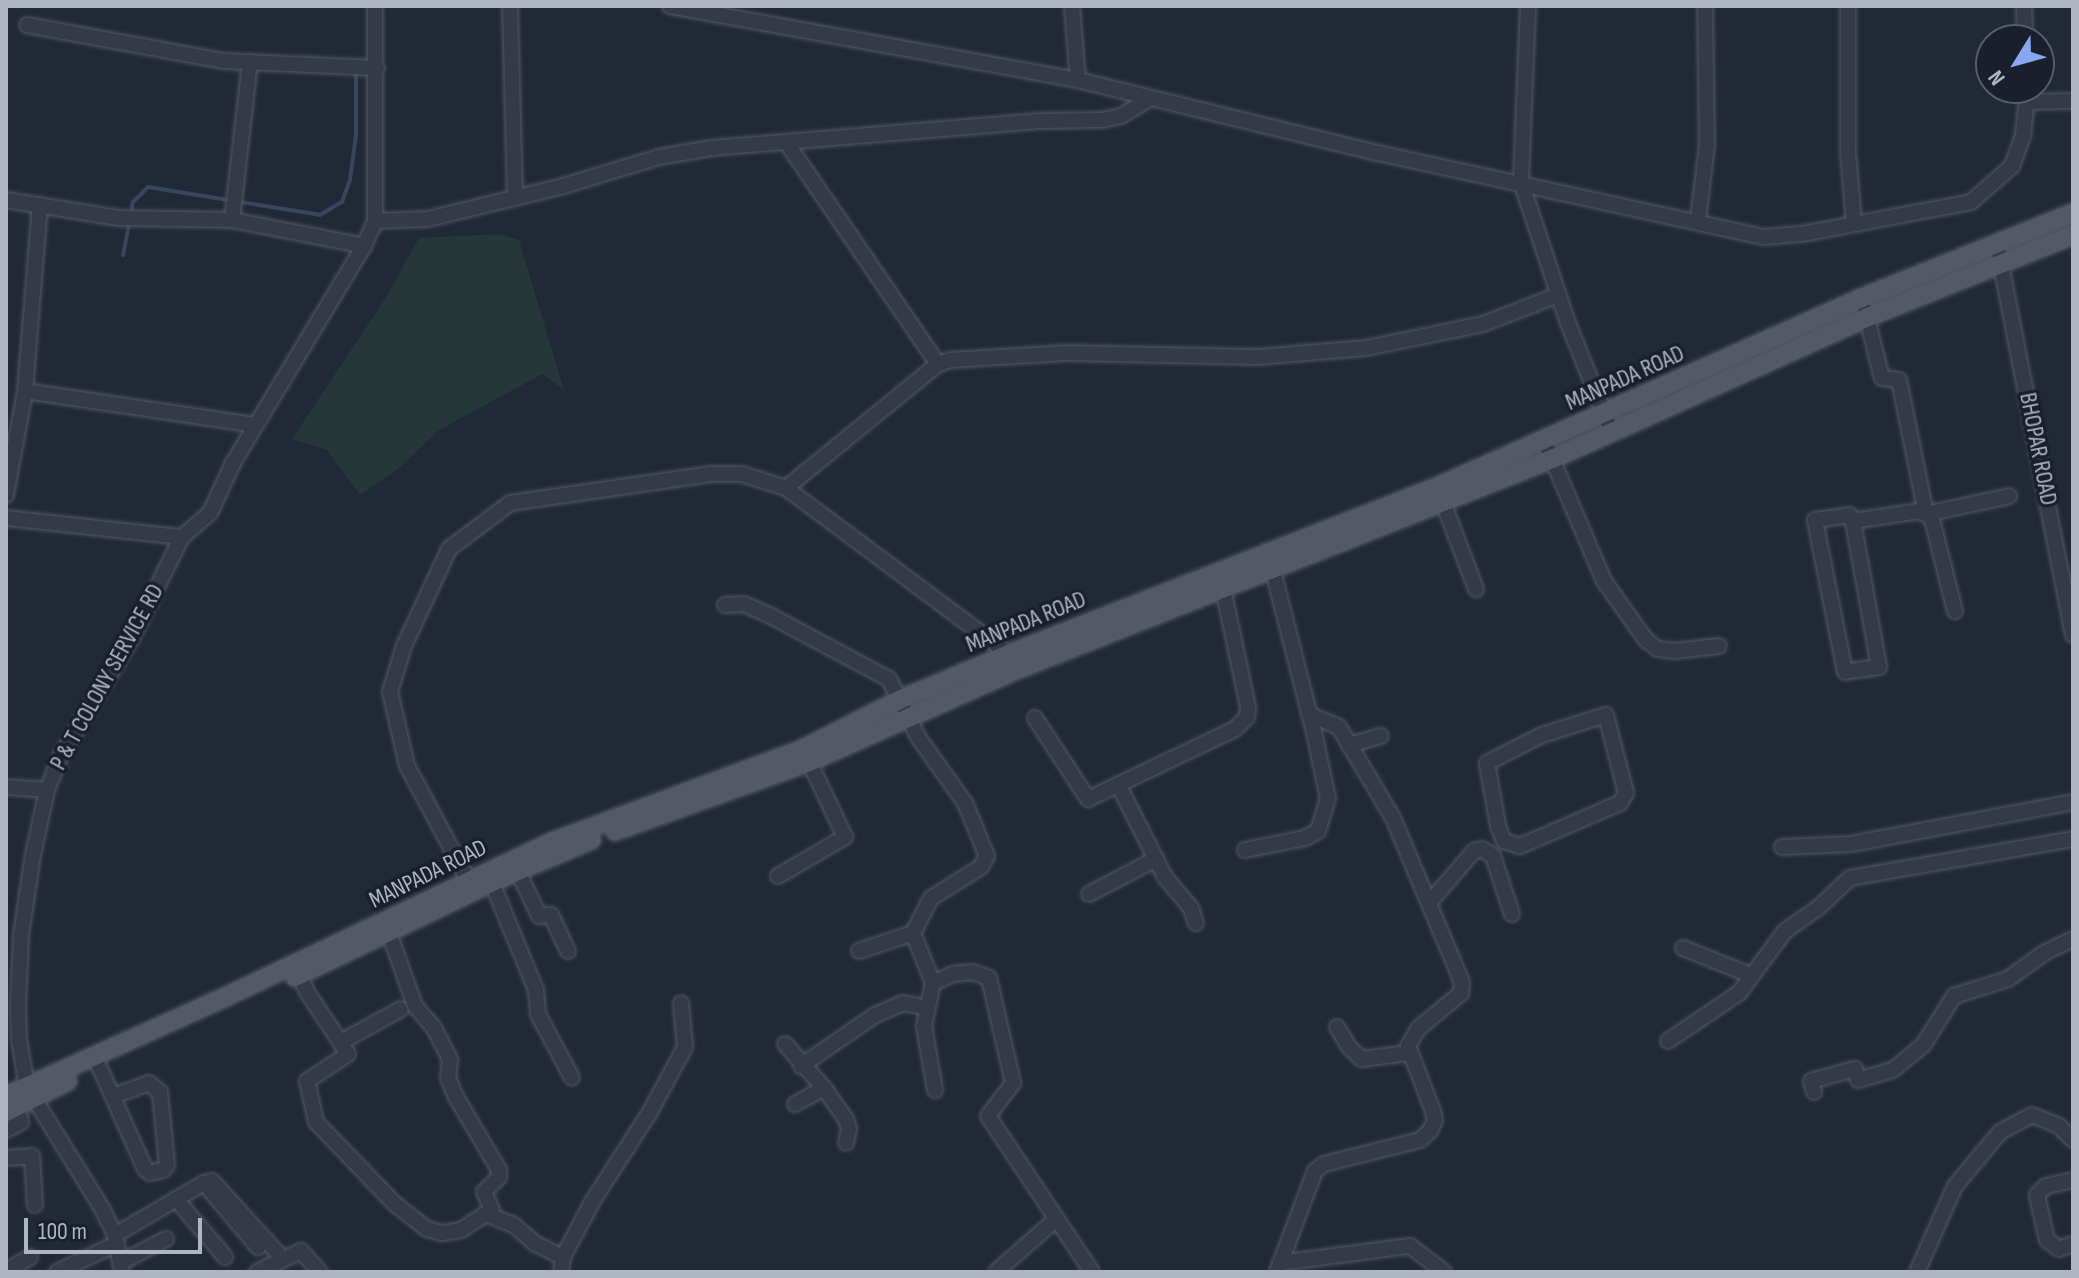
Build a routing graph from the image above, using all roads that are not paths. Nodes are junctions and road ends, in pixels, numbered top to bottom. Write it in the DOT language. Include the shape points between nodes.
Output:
graph roads {
  1 [pos="375,6"];
  2 [pos="510,6"];
  3 [pos="670,6"];
  4 [pos="1072,6"];
  5 [pos="1528,6"];
  6 [pos="1705,6"];
  7 [pos="1848,6"];
  8 [pos="711,10"];
  9 [pos="27,25"];
  10 [pos="250,62"];
  11 [pos="377,68"];
  12 [pos="1078,80"];
  13 [pos="1149,99"];
  14 [pos="2027,104"];
  15 [pos="786,142"];
  16 [pos="1521,182"];
  17 [pos="515,198"];
  18 [pos="6,200"];
  19 [pos="40,205"];
  20 [pos="2073,213"];
  21 [pos="232,220"];
  22 [pos="1698,220"];
  23 [pos="375,221"];
  24 [pos="1854,224"];
  25 [pos="2073,235"];
  26 [pos="1997,244"];
  27 [pos="364,246"];
  28 [pos="2001,264"];
  29 [pos="1558,295"];
  30 [pos="1862,297"];
  31 [pos="1868,317"];
  32 [pos="938,364"];
  33 [pos="25,391"];
  34 [pos="1603,415"];
  35 [pos="254,425"];
  36 [pos="1612,433"];
  37 [pos="1544,440"];
  38 [pos="1552,459"];
  39 [pos="786,488"];
  40 [pos="1440,494"];
  41 [pos="6,495"];
  42 [pos="2009,496"];
  43 [pos="1926,514"];
  44 [pos="6,518"];
  45 [pos="1853,521"];
  46 [pos="182,537"];
  47 [pos="1270,560"];
  48 [pos="1221,579"];
  49 [pos="1476,589"];
  50 [pos="725,605"];
  51 [pos="1955,611"];
  52 [pos="2073,635"];
  53 [pos="1719,646"];
  54 [pos="1012,662"];
  55 [pos="903,708"];
  56 [pos="1309,714"];
  57 [pos="1035,718"];
  58 [pos="1542,735"];
  59 [pos="1381,736"];
  60 [pos="1349,745"];
  61 [pos="806,755"];
  62 [pos="1119,786"];
  63 [pos="6,787"];
  64 [pos="47,790"];
  65 [pos="2073,802"];
  66 [pos="2073,839"];
  67 [pos="1782,847"];
  68 [pos="1245,850"];
  69 [pos="1156,859"];
  70 [pos="515,865"];
  71 [pos="489,876"];
  72 [pos="778,876"];
  73 [pos="471,886"];
  74 [pos="1089,894"];
  75 [pos="1430,902"];
  76 [pos="1512,914"];
  77 [pos="1196,923"];
  78 [pos="387,928"];
  79 [pos="913,933"];
  80 [pos="2073,939"];
  81 [pos="1683,948"];
  82 [pos="568,951"];
  83 [pos="859,951"];
  84 [pos="297,970"];
  85 [pos="1750,975"];
  86 [pos="933,983"];
  87 [pos="681,1003"];
  88 [pos="928,1008"];
  89 [pos="401,1009"];
  90 [pos="1337,1027"];
  91 [pos="1668,1041"];
  92 [pos="341,1042"];
  93 [pos="785,1044"];
  94 [pos="121,1051"];
  95 [pos="1409,1053"];
  96 [pos="99,1066"];
  97 [pos="801,1066"];
  98 [pos="572,1078"];
  99 [pos="824,1088"];
  100 [pos="935,1090"];
  101 [pos="1814,1092"];
  102 [pos="113,1096"];
  103 [pos="17,1099"];
  104 [pos="795,1104"];
  105 [pos="6,1130"];
  106 [pos="2073,1140"];
  107 [pos="846,1143"];
  108 [pos="6,1158"];
  109 [pos="2073,1180"];
  110 [pos="204,1183"];
  111 [pos="176,1199"];
  112 [pos="35,1205"];
  113 [pos="486,1214"];
  114 [pos="1055,1220"];
  115 [pos="166,1239"];
  116 [pos="116,1240"];
  117 [pos="2073,1244"];
  118 [pos="258,1247"];
  119 [pos="30,1257"];
  120 [pos="225,1257"];
  121 [pos="283,1259"];
  122 [pos="562,1265"];
  123 [pos="121,1268"];
  124 [pos="1279,1268"];
  125 [pos="6,1271"];
  126 [pos="57,1272"];
  127 [pos="257,1272"];
  128 [pos="320,1272"];
  129 [pos="996,1272"];
  130 [pos="1092,1272"];
  131 [pos="1444,1272"];
  132 [pos="1917,1272"];
  1 -- 11 [label="street"];
  2 -- 17 [label="street"];
  3 -- 8 [label="street"];
  4 -- 12 [label="street"];
  5 -- 16 [label="street"];
  6 -- 22 [label="street" via="1707,145"];
  7 -- 24 [label="street" via="1848,152"];
  8 -- 12 [label="street"];
  9 -- 10 [label="street"];
  10 -- 11 [label="street"];
  10 -- 21 [label="street"];
  11 -- 23 [label="street"];
  12 -- 13 [label="street"];
  13 -- 15 [label="street" via="1121,116 1102,120"];
  13 -- 16 [label="street"];
  14 -- 24 [label="street" via="2012,166 1971,202"];
  15 -- 17 [label="street" via="659,157"];
  15 -- 32 [label="street"];
  16 -- 22 [label="street"];
  16 -- 29 [label="street"];
  17 -- 23 [label="street" via="428,219"];
  18 -- 19 [label="street"];
  19 -- 21 [label="street" via="130,218"];
  19 -- 33 [label="street"];
  20 -- 26 [label="main road, MANPADA ROAD"];
  21 -- 27 [label="street"];
  22 -- 24 [label="street" via="1764,237"];
  23 -- 27 [label="street"];
  25 -- 28 [label="main road, MANPADA ROAD"];
  26 -- 28 [label="street, BHOPAR ROAD"];
  26 -- 30 [label="main road, MANPADA ROAD"];
  27 -- 35 [label="street"];
  28 -- 31 [label="main road, MANPADA ROAD"];
  28 -- 52 [label="street, BHOPAR ROAD"];
  29 -- 32 [label="street" via="1483,324 1366,348 1257,357 1067,353"];
  29 -- 34 [label="street"];
  30 -- 31 [label="street"];
  30 -- 34 [label="main road, MANPADA ROAD"];
  31 -- 36 [label="main road, MANPADA ROAD"];
  31 -- 43 [label="street" via="1882,378 1899,380"];
  32 -- 39 [label="street"];
  33 -- 35 [label="street"];
  33 -- 41 [label="street"];
  34 -- 36 [label="street"];
  34 -- 37 [label="main road, MANPADA ROAD"];
  35 -- 46 [label="street" via="210,513"];
  36 -- 38 [label="main road, MANPADA ROAD"];
  37 -- 38 [label="street"];
  37 -- 40 [label="main road, MANPADA ROAD"];
  38 -- 40 [label="main road, MANPADA ROAD"];
  38 -- 53 [label="street" via="1604,581 1646,640 1658,649 1675,651"];
  39 -- 54 [label="street"];
  39 -- 73 [label="street" via="742,474 711,474 510,503 449,549 404,646 390,692 407,766"];
  40 -- 47 [label="main road, MANPADA ROAD"];
  40 -- 49 [label="street"];
  42 -- 43 [label="street"];
  43 -- 45 [label="street"];
  43 -- 51 [label="street" via="1932,519"];
  44 -- 46 [label="street"];
  45 -- 45 [label="street" via="1850,515 1815,520 1845,672 1879,667"];
  46 -- 64 [label="street, P & T COLONY SERVICE RD" via="132,638 60,757"];
  47 -- 48 [label="main road, MANPADA ROAD"];
  47 -- 56 [label="street"];
  48 -- 54 [label="main road, MANPADA ROAD"];
  48 -- 62 [label="street" via="1247,717 1235,729"];
  50 -- 55 [label="street" via="744,604 882,674"];
  54 -- 55 [label="main road, MANPADA ROAD"];
  55 -- 61 [label="main road, MANPADA ROAD"];
  55 -- 79 [label="street" via="965,803 987,856 981,867 931,898"];
  56 -- 60 [label="street" via="1339,727"];
  56 -- 68 [label="street" via="1328,799 1318,831"];
  57 -- 62 [label="street" via="1084,798"];
  58 -- 58 [label="street" via="1606,715 1626,793 1620,803 1520,846 1504,841 1498,826 1487,763"];
  59 -- 60 [label="street"];
  60 -- 75 [label="street" via="1393,818"];
  61 -- 70 [label="main road, MANPADA ROAD"];
  61 -- 72 [label="street" via="845,837"];
  62 -- 69 [label="street"];
  63 -- 64 [label="street"];
  64 -- 103 [label="street, P & T COLONY SERVICE RD" via="21,935"];
  65 -- 67 [label="street" via="1851,844"];
  66 -- 85 [label="street" via="1850,878 1785,931"];
  69 -- 74 [label="street"];
  69 -- 77 [label="street"];
  70 -- 71 [label="main road, MANPADA ROAD"];
  70 -- 82 [label="street" via="539,916 551,915"];
  71 -- 73 [label="main road, MANPADA ROAD"];
  71 -- 98 [label="street" via="536,990 538,1014"];
  73 -- 78 [label="main road, MANPADA ROAD"];
  75 -- 76 [label="street" via="1478,849 1493,856"];
  75 -- 95 [label="street" via="1462,982 1461,993 1410,1038"];
  78 -- 84 [label="main road, MANPADA ROAD"];
  78 -- 113 [label="street" via="415,1006 450,1060 448,1078 456,1097 499,1170 484,1192 492,1210"];
  79 -- 83 [label="street"];
  79 -- 86 [label="street"];
  80 -- 101 [label="street" via="2008,979 1954,996 1924,1044 1893,1070 1858,1080 1855,1069 1811,1081"];
  81 -- 85 [label="street"];
  84 -- 92 [label="street"];
  84 -- 94 [label="main road, MANPADA ROAD"];
  85 -- 91 [label="street" via="1739,993"];
  86 -- 88 [label="street"];
  86 -- 114 [label="street" via="972,972 989,978 1013,1083 988,1116"];
  87 -- 122 [label="street" via="685,1047 592,1202"];
  88 -- 97 [label="street" via="903,1003 875,1015"];
  88 -- 100 [label="street" via="924,1026"];
  89 -- 92 [label="street"];
  90 -- 95 [label="street" via="1362,1059"];
  92 -- 113 [label="street" via="346,1057 307,1081 316,1122 395,1204 427,1229 461,1230"];
  93 -- 97 [label="street"];
  94 -- 96 [label="main road, MANPADA ROAD"];
  94 -- 103 [label="main road, MANPADA ROAD"];
  95 -- 124 [label="street" via="1433,1111 1430,1131 1420,1140 1324,1164 1315,1171"];
  96 -- 102 [label="street"];
  96 -- 103 [label="main road, MANPADA ROAD"];
  97 -- 99 [label="street"];
  99 -- 104 [label="street"];
  99 -- 107 [label="street" via="846,1119"];
  102 -- 102 [label="street" via="149,1083 160,1092 167,1165 163,1170 145,1169"];
  103 -- 105 [label="street" via="20,1124"];
  103 -- 116 [label="street, P & T COLONY SERVICE RD" via="86,1178"];
  106 -- 132 [label="street" via="2059,1126 2032,1115 2000,1132 1955,1186"];
  108 -- 112 [label="street" via="32,1156"];
  109 -- 117 [label="street" via="2046,1186 2037,1195 2047,1240 2059,1249"];
  110 -- 111 [label="street"];
  110 -- 118 [label="street"];
  110 -- 121 [label="street" via="220,1186"];
  111 -- 116 [label="street"];
  111 -- 120 [label="street"];
  113 -- 122 [label="street" via="515,1226"];
  114 -- 129 [label="street"];
  114 -- 130 [label="street"];
  115 -- 123 [label="street"];
  116 -- 123 [label="street, P & T COLONY SERVICE RD"];
  116 -- 126 [label="street"];
  119 -- 125 [label="street"];
  121 -- 127 [label="street"];
  121 -- 128 [label="street" via="303,1251"];
  124 -- 131 [label="street" via="1410,1246"];
}
